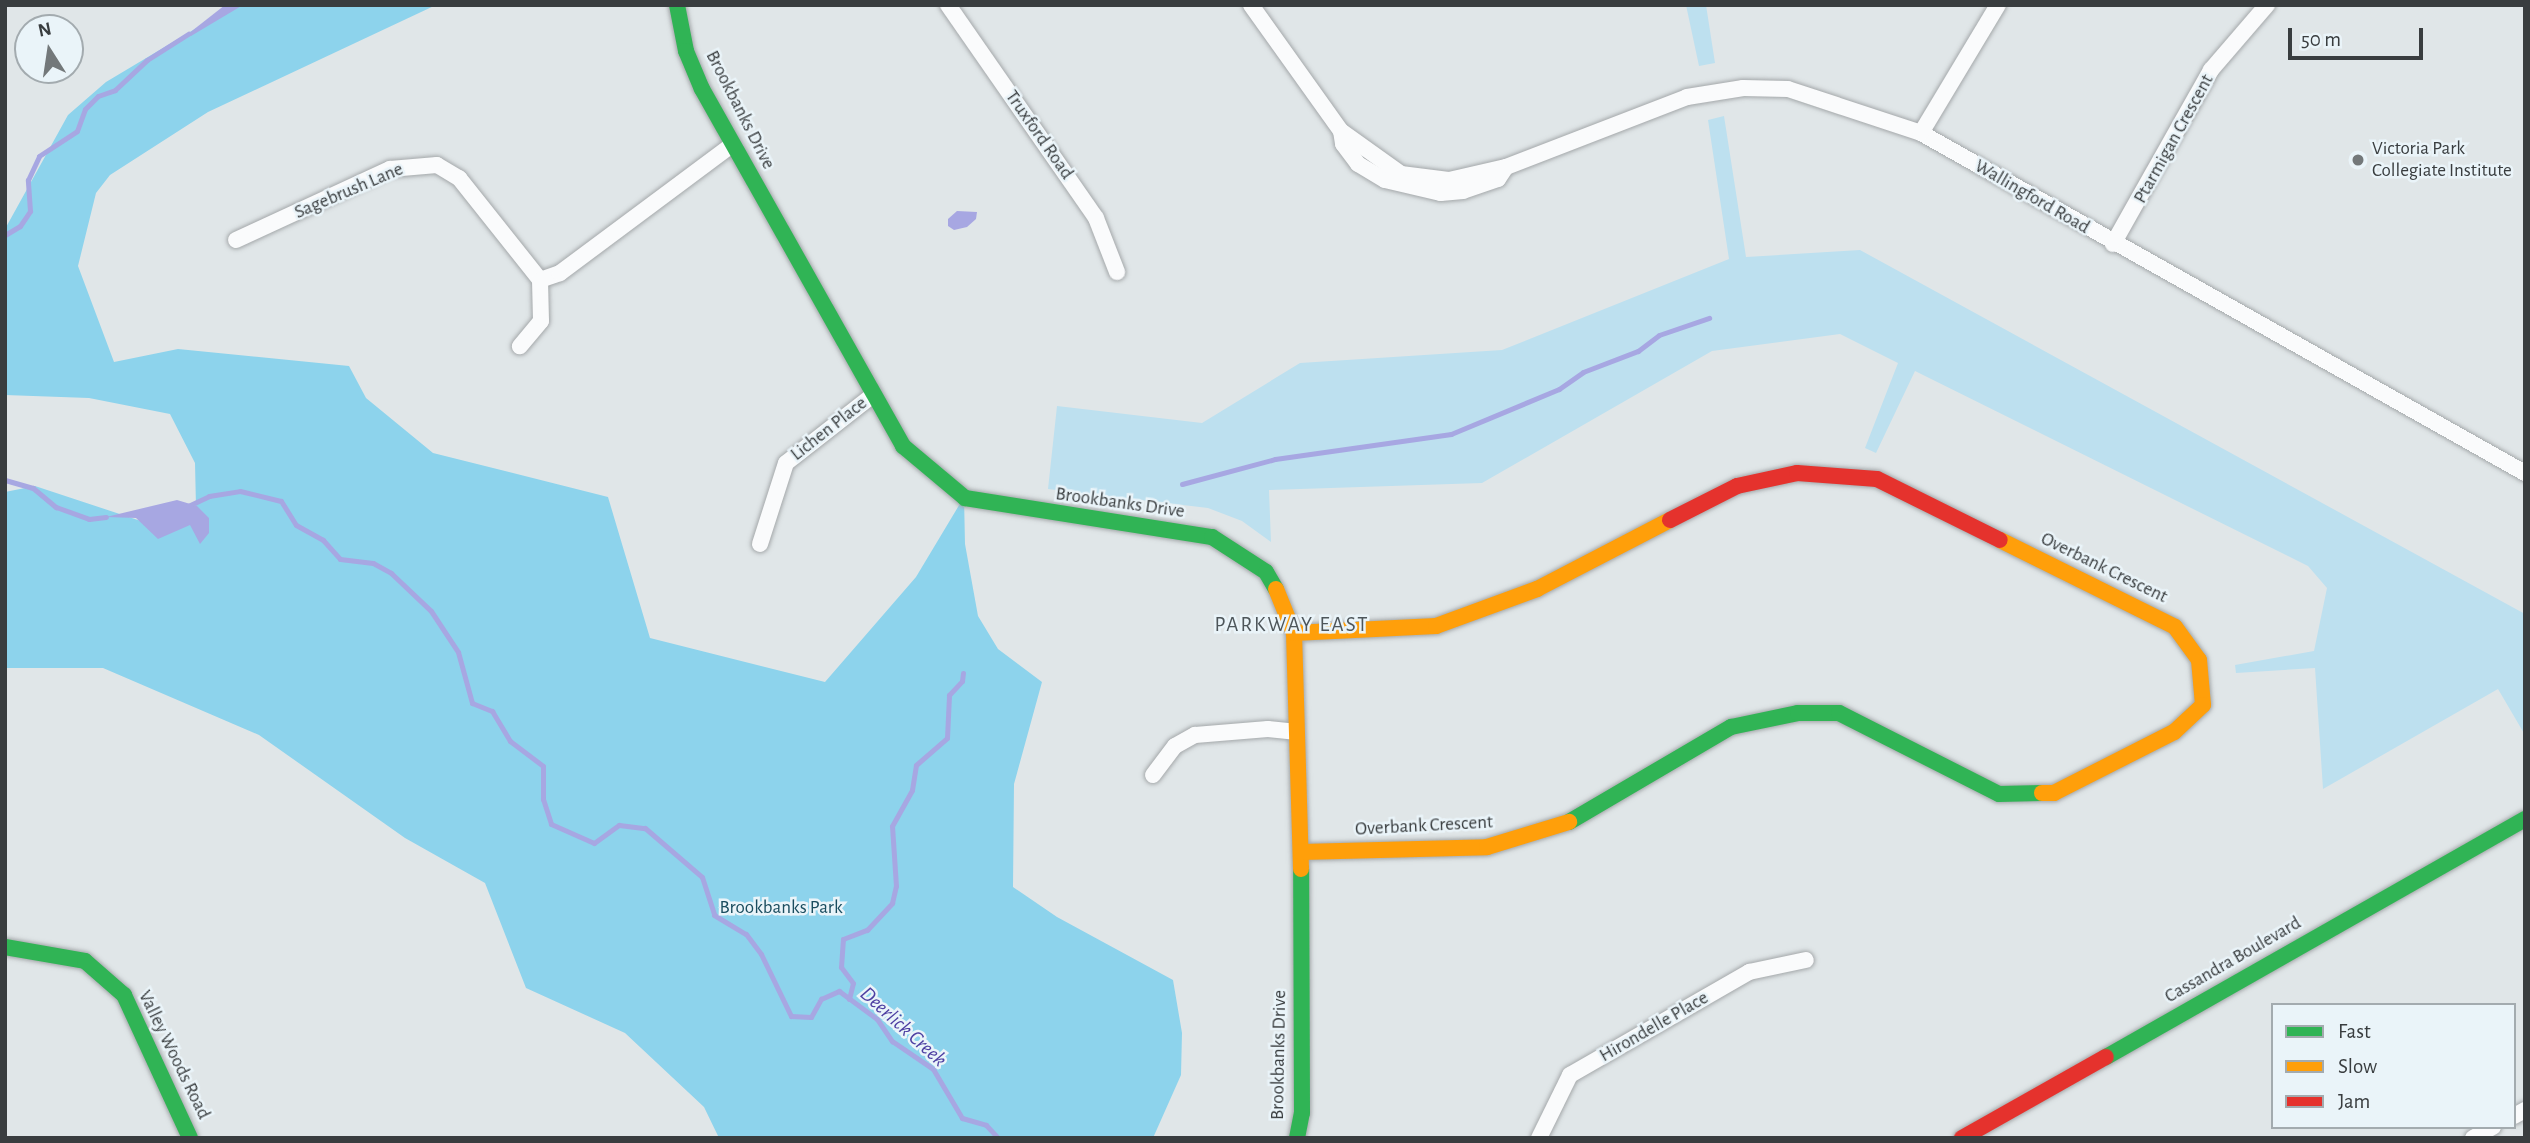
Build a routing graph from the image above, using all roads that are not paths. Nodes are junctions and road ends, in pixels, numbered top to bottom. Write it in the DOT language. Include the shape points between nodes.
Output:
graph roads {
  1 [pos="677,5"];
  2 [pos="948,5"];
  3 [pos="1251,5"];
  4 [pos="1998,5"];
  5 [pos="2267,5"];
  6 [pos="1921,133"];
  7 [pos="732,145"];
  8 [pos="236,240"];
  9 [pos="2113,244"];
  10 [pos="1117,272"];
  11 [pos="540,280"];
  12 [pos="520,346"];
  13 [pos="873,395"];
  14 [pos="2525,473"];
  15 [pos="760,544"];
  16 [pos="1293,633"];
  17 [pos="1295,732"];
  18 [pos="1153,775"];
  19 [pos="2525,820"];
  20 [pos="1301,852"];
  21 [pos="5,947"];
  22 [pos="1806,960"];
  23 [pos="2489,1129"];
  24 [pos="190,1138"];
  25 [pos="1297,1138"];
  26 [pos="1539,1138"];
  27 [pos="1962,1138"];
  28 [pos="2473,1138"];
  1 -- 7 [label="street, Brookbanks Drive" via="686,51"];
  2 -- 10 [label="street, Truxford Road" via="1096,218"];
  3 -- 6 [label="street, Wallingford Road" via="1341,131 1401,174 1427,180 1449,180 1506,167 1687,97 1743,88 1788,89"];
  4 -- 6 [label="street"];
  5 -- 9 [label="street, Ptarmigan Crescent" via="2211,70"];
  6 -- 9 [label="street, Wallingford Road"];
  7 -- 11 [label="street" via="560,273"];
  7 -- 13 [label="street, Brookbanks Drive"];
  8 -- 11 [label="street, Sagebrush Lane" via="390,169 437,165 459,178"];
  9 -- 14 [label="street, Wallingford Road"];
  11 -- 12 [label="street" via="541,321"];
  13 -- 15 [label="street, Lichen Place" via="786,463"];
  13 -- 16 [label="street, Brookbanks Drive" via="903,446 965,498 1212,537 1266,572 1288,611"];
  16 -- 17 [label="street, Brookbanks Drive"];
  16 -- 20 [label="street, Overbank Crescent" via="1436,626 1537,589 1737,486 1797,473 1877,479 2175,627 2199,660 2203,705 2174,732 2054,793 1999,794 1839,713 1798,713 1731,727 1573,821 1487,847"];
  17 -- 18 [label="street" via="1268,729 1195,735 1175,746"];
  17 -- 20 [label="street, Brookbanks Drive"];
  19 -- 27 [label="street, Cassandra Boulevard"];
  20 -- 25 [label="street, Brookbanks Drive" via="1303,1113"];
  21 -- 24 [label="street, Valley Woods Road" via="85,961 124,995"];
  22 -- 26 [label="street, Hirondelle Place" via="1749,972 1570,1075"];
  23 -- 28 [label="street"];
}
